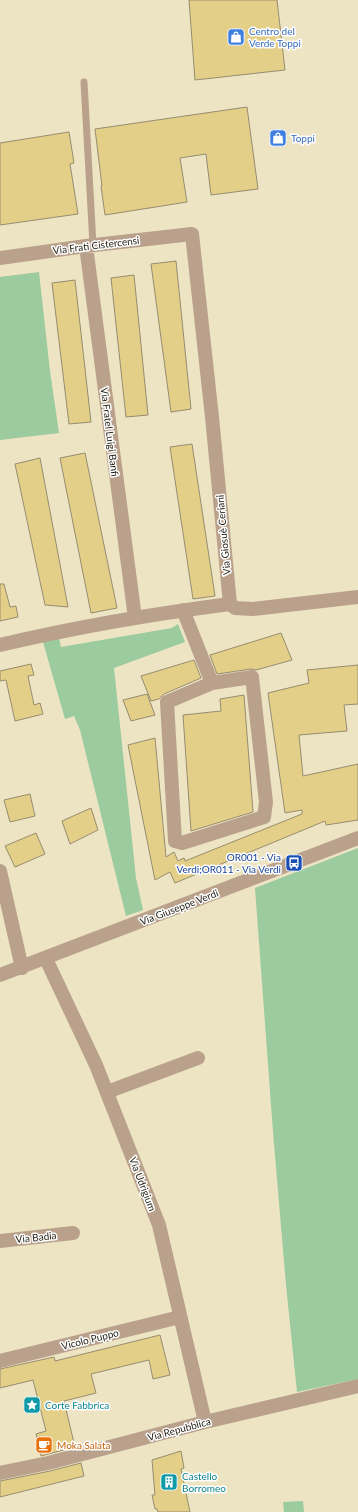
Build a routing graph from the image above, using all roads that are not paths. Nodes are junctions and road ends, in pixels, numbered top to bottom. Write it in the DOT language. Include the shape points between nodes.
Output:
graph roads {
  1 [pos="84,82"];
  2 [pos="192,234"];
  3 [pos="90,246"];
  4 [pos="0,258"];
  5 [pos="358,597"];
  6 [pos="230,604"];
  7 [pos="183,610"];
  8 [pos="135,618"];
  9 [pos="0,644"];
  10 [pos="212,683"];
  11 [pos="358,838"];
  12 [pos="0,871"];
  13 [pos="46,959"];
  14 [pos="22,968"];
  15 [pos="0,975"];
  16 [pos="198,1058"];
  17 [pos="107,1092"];
  18 [pos="73,1233"];
  19 [pos="0,1241"];
  20 [pos="180,1317"];
  21 [pos="0,1361"];
  22 [pos="358,1386"];
  23 [pos="205,1422"];
  24 [pos="0,1473"];
  1 -- 3 [label="lane"];
  2 -- 3 [label="street, Via Frati Cistercensi"];
  2 -- 6 [label="street, Via Giosuè Ceriani"];
  3 -- 4 [label="street, Via Frati Cistercensi"];
  3 -- 8 [label="street, Via Fratel Luigi Banfi"];
  5 -- 6 [label="street" via="253,609 235,608"];
  6 -- 7 [label="street"];
  7 -- 8 [label="street"];
  7 -- 10 [label="street"];
  8 -- 9 [label="street"];
  10 -- 10 [label="street" via="167,702 175,841 182,843 264,817 266,802 252,677"];
  11 -- 13 [label="street, Via Giuseppe Verdi"];
  12 -- 14 [label="street"];
  13 -- 14 [label="street, Via Giuseppe Verdi"];
  13 -- 17 [label="street, Via Udrigium"];
  14 -- 15 [label="street, Via Giuseppe Verdi"];
  16 -- 17 [label="street"];
  17 -- 20 [label="street, Via Udrigium" via="159,1225"];
  18 -- 19 [label="street, Via Badia"];
  20 -- 21 [label="street, Vicolo Puppo"];
  20 -- 23 [label="street, Via Udrigium"];
  22 -- 23 [label="street, Via Repubblica"];
  23 -- 24 [label="street, Via Repubblica"];
}
